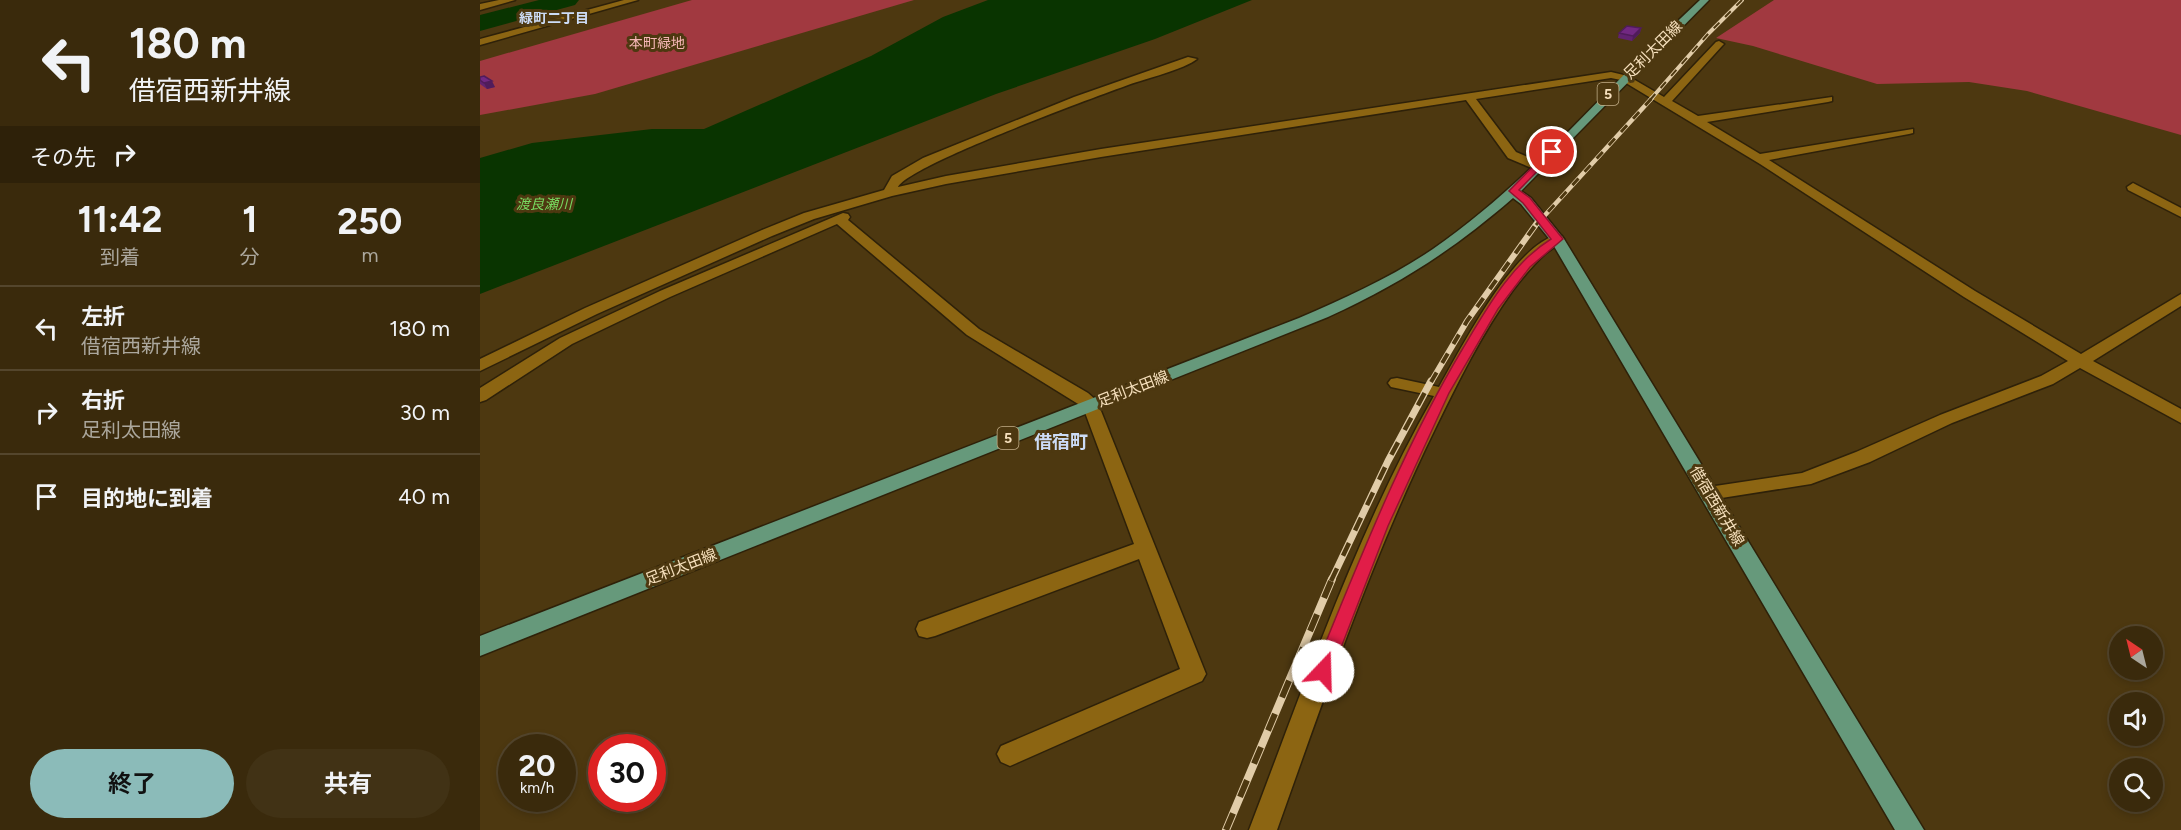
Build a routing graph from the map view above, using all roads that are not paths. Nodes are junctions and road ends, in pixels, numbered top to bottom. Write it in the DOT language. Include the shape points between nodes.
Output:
graph roads {
  1 [pos="511,0"];
  2 [pos="634,0"];
  3 [pos="1705,0"];
  4 [pos="480,7"];
  5 [pos="480,42"];
  6 [pos="1719,44"];
  7 [pos="1192,59"];
  8 [pos="1624,78"];
  9 [pos="1468,96"];
  10 [pos="1828,99"];
  11 [pos="1665,102"];
  12 [pos="1695,120"];
  13 [pos="1909,131"];
  14 [pos="1101,153"];
  15 [pos="1757,158"];
  16 [pos="1538,166"];
  17 [pos="2133,187"];
  18 [pos="1514,191"];
  19 [pos="889,192"];
  20 [pos="2181,213"];
  21 [pos="839,219"];
  22 [pos="1557,239"];
  23 [pos="2181,299"];
  24 [pos="2079,360"];
  25 [pos="480,366"];
  26 [pos="1397,383"];
  27 [pos="1443,393"];
  28 [pos="480,396"];
  29 [pos="1091,405"];
  30 [pos="2181,417"];
  31 [pos="1709,493"];
  32 [pos="1144,549"];
  33 [pos="927,629"];
  34 [pos="480,646"];
  35 [pos="1010,754"];
  36 [pos="1263,830"];
  37 [pos="1910,830"];
  1 -- 4 [label="street"];
  2 -- 5 [label="street"];
  3 -- 8 [label="main road, 足利太田線 / 5"];
  6 -- 11 [label="street"];
  7 -- 19 [label="street" via="1078,99 927,161 896,179"];
  8 -- 9 [label="street" via="1601,75"];
  8 -- 11 [label="street"];
  8 -- 16 [label="main road, 足利太田線 / 5"];
  9 -- 14 [label="street"];
  9 -- 16 [label="street" via="1512,155"];
  10 -- 12 [label="street"];
  11 -- 12 [label="street"];
  12 -- 15 [label="street"];
  13 -- 15 [label="street"];
  14 -- 19 [label="street"];
  14 -- 21 [label="street" via="914,195"];
  15 -- 24 [label="street" via="1995,311"];
  16 -- 18 [label="main road, 足利太田線 / 5"];
  17 -- 20 [label="street"];
  18 -- 22 [label="main road, 借宿西新井線"];
  18 -- 29 [label="main road, 足利太田線 / 5" via="1438,252 1370,292"];
  19 -- 25 [label="street" via="767,233"];
  21 -- 28 [label="street" via="566,340"];
  21 -- 29 [label="street" via="973,332"];
  22 -- 27 [label="street" via="1526,264 1506,290"];
  22 -- 31 [label="main road, 借宿西新井線"];
  23 -- 24 [label="street"];
  24 -- 30 [label="street"];
  24 -- 31 [label="street" via="2047,380 1804,479"];
  26 -- 27 [label="street"];
  27 -- 36 [label="street" via="1380,526"];
  29 -- 32 [label="street"];
  29 -- 34 [label="main road, 足利太田線 / 5"];
  31 -- 37 [label="main road, 借宿西新井線"];
  32 -- 33 [label="street"];
  32 -- 35 [label="street" via="1194,674"];
}
